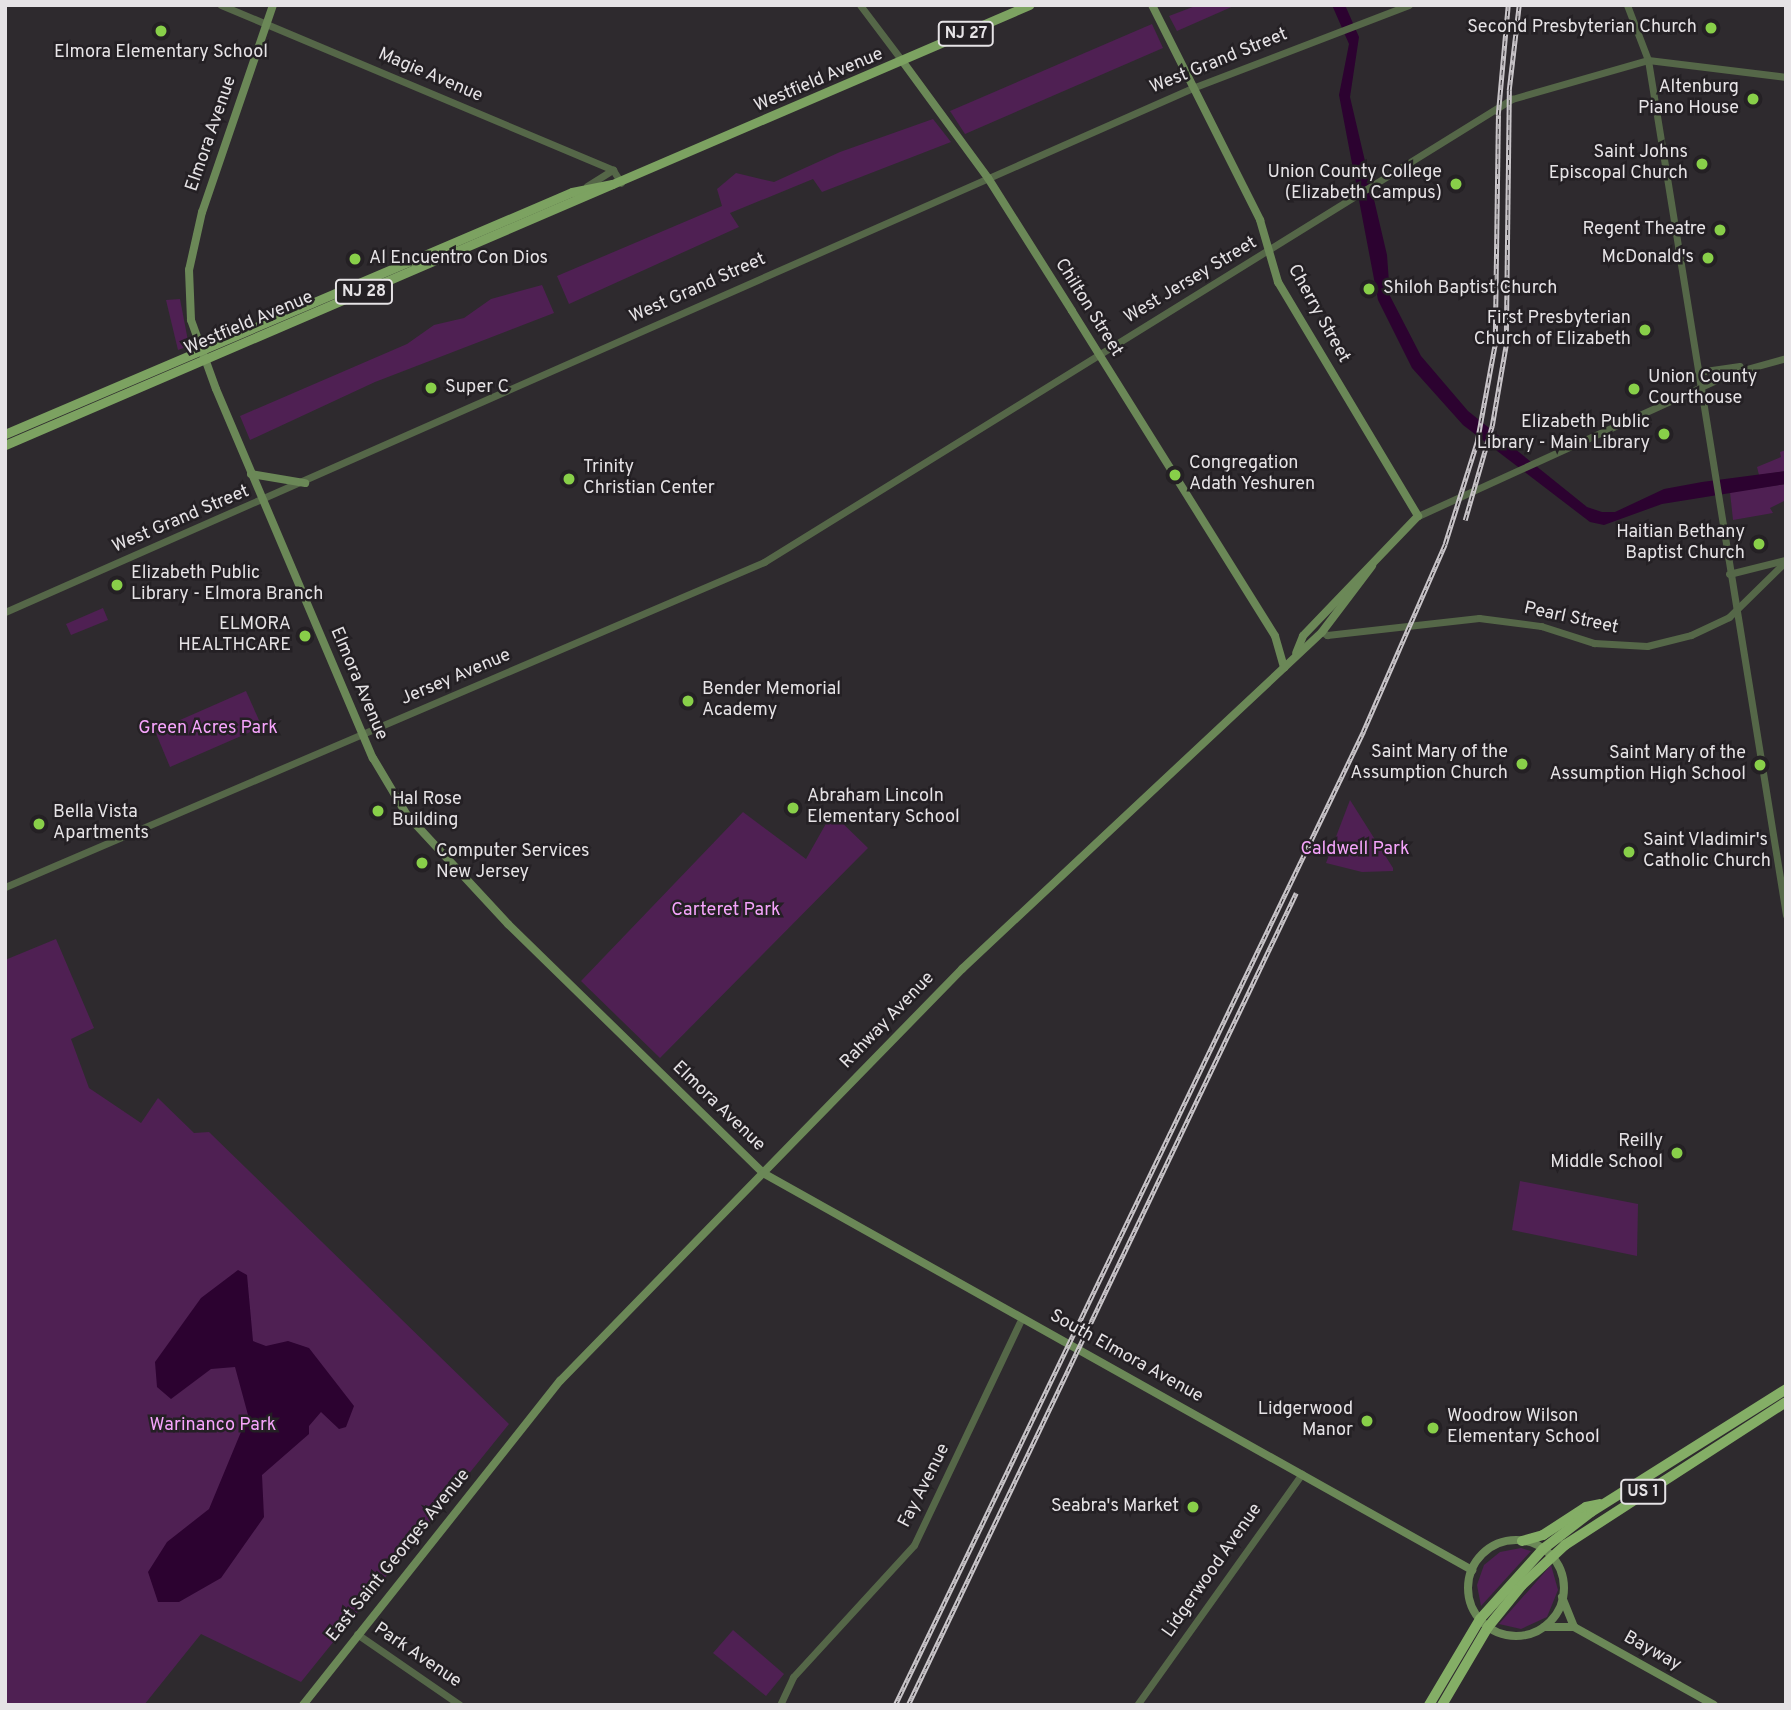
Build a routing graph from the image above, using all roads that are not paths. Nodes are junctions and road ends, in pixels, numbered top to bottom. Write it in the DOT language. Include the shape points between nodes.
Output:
graph roads {
  1 [pos="221,5"];
  2 [pos="273,5"];
  3 [pos="860,5"];
  4 [pos="1029,5"];
  5 [pos="1152,5"];
  6 [pos="1409,5"];
  7 [pos="1627,5"];
  8 [pos="265,24"];
  9 [pos="1648,60"];
  10 [pos="903,62"];
  11 [pos="1786,77"];
  12 [pos="1195,87"];
  13 [pos="614,170"];
  14 [pos="988,178"];
  15 [pos="621,183"];
  16 [pos="572,192"];
  17 [pos="1269,253"];
  18 [pos="309,310"];
  19 [pos="1098,355"];
  20 [pos="202,356"];
  21 [pos="1786,358"];
  22 [pos="1751,365"];
  23 [pos="1698,372"];
  24 [pos="1701,390"];
  25 [pos="93,402"];
  26 [pos="5,434"];
  27 [pos="5,444"];
  28 [pos="251,474"];
  29 [pos="305,483"];
  30 [pos="263,501"];
  31 [pos="1418,516"];
  32 [pos="1786,560"];
  33 [pos="764,562"];
  34 [pos="1372,566"];
  35 [pos="1729,574"];
  36 [pos="1336,600"];
  37 [pos="5,612"];
  38 [pos="1736,612"];
  39 [pos="1322,632"];
  40 [pos="1276,637"];
  41 [pos="1295,655"];
  42 [pos="1284,667"];
  43 [pos="363,734"];
  44 [pos="5,887"];
  45 [pos="1786,915"];
  46 [pos="763,1173"];
  47 [pos="1022,1318"];
  48 [pos="1786,1389"];
  49 [pos="1786,1402"];
  50 [pos="522,1428"];
  51 [pos="1302,1474"];
  52 [pos="1604,1504"];
  53 [pos="1522,1541"];
  54 [pos="1543,1549"];
  55 [pos="1551,1557"];
  56 [pos="1472,1570"];
  57 [pos="1562,1597"];
  58 [pos="1480,1619"];
  59 [pos="1488,1627"];
  60 [pos="1544,1627"];
  61 [pos="1574,1627"];
  62 [pos="357,1634"];
  63 [pos="1430,1704"];
  64 [pos="303,1705"];
  65 [pos="460,1705"];
  66 [pos="780,1705"];
  67 [pos="1137,1705"];
  68 [pos="1443,1705"];
  69 [pos="1714,1705"];
  1 -- 8 [label="street, Magie Avenue"];
  2 -- 8 [label="main road, Elmora Avenue"];
  3 -- 10 [label="street, Chilton Street"];
  4 -- 10 [label="main road, Westfield Avenue / NJ 27"];
  5 -- 12 [label="main road, Cherry Street"];
  6 -- 12 [label="street, West Grand Street"];
  7 -- 9 [label="street"];
  8 -- 13 [label="street, Magie Avenue"];
  8 -- 20 [label="main road, Elmora Avenue" via="192,251 189,305"];
  9 -- 11 [label="street"];
  9 -- 17 [label="street, West Jersey Street" via="1512,99"];
  9 -- 23 [label="street"];
  10 -- 14 [label="main road, Chilton Street"];
  10 -- 15 [label="main road, Westfield Avenue / NJ 28"];
  12 -- 14 [label="street, West Grand Street"];
  12 -- 17 [label="main road, Cherry Street" via="1260,219"];
  13 -- 15 [label="street"];
  13 -- 16 [label="street"];
  14 -- 19 [label="main road, Chilton Street"];
  14 -- 29 [label="street, West Grand Street"];
  15 -- 16 [label="main road, Westfield Avenue / NJ 28"];
  15 -- 18 [label="main road, Westfield Avenue / NJ 28"];
  16 -- 18 [label="main road, Westfield Avenue / NJ 28"];
  17 -- 19 [label="street, West Jersey Street"];
  17 -- 31 [label="main road, Cherry Street" via="1278,282"];
  18 -- 20 [label="main road, Westfield Avenue / NJ 28"];
  19 -- 33 [label="street, West Jersey Street"];
  19 -- 40 [label="main road, Chilton Street"];
  20 -- 25 [label="main road, Westfield Avenue / NJ 28"];
  20 -- 28 [label="main road, Elmora Avenue"];
  21 -- 22 [label="street"];
  22 -- 23 [label="street"];
  22 -- 24 [label="street, Rahway Avenue"];
  23 -- 24 [label="street"];
  24 -- 31 [label="street, Rahway Avenue"];
  24 -- 35 [label="street"];
  25 -- 26 [label="main road, Westfield Avenue / NJ 28"];
  25 -- 27 [label="main road, Westfield Avenue / NJ 28"];
  28 -- 29 [label="main road"];
  28 -- 30 [label="main road, Elmora Avenue"];
  29 -- 30 [label="street, West Grand Street"];
  30 -- 37 [label="street, West Grand Street"];
  30 -- 43 [label="main road, Elmora Avenue"];
  31 -- 34 [label="main road, Rahway Avenue"];
  32 -- 35 [label="street, Pearl Street"];
  32 -- 38 [label="street, Pearl Street"];
  33 -- 43 [label="street, Jersey Avenue"];
  34 -- 36 [label="main road, Rahway Avenue"];
  34 -- 39 [label="main road, Rahway Avenue"];
  35 -- 38 [label="street"];
  36 -- 39 [label="main road" via="1321,625"];
  36 -- 41 [label="main road, Rahway Avenue" via="1303,636"];
  38 -- 39 [label="street, Pearl Street" via="1691,635 1639,646 1594,643 1541,626 1479,618"];
  38 -- 45 [label="street"];
  39 -- 41 [label="main road, Rahway Avenue"];
  40 -- 41 [label="main road, Chilton Street"];
  40 -- 42 [label="main road, Chilton Street"];
  41 -- 42 [label="main road, Rahway Avenue"];
  42 -- 46 [label="main road, Rahway Avenue" via="962,969"];
  43 -- 44 [label="street, Jersey Avenue"];
  43 -- 46 [label="main road, Elmora Avenue" via="394,796 424,837"];
  46 -- 47 [label="main road, South Elmora Avenue"];
  46 -- 50 [label="main road, Rahway Avenue" via="560,1381"];
  47 -- 51 [label="main road, South Elmora Avenue"];
  47 -- 66 [label="street, Fay Avenue" via="914,1545 793,1677"];
  48 -- 52 [label="highway, US 1"];
  49 -- 55 [label="highway, US 1" via="1609,1513"];
  50 -- 62 [label="main road, East Saint Georges Avenue"];
  51 -- 56 [label="main road, South Elmora Avenue"];
  51 -- 67 [label="street, Lidgerwood Avenue"];
  52 -- 53 [label="highway" via="1586,1507 1541,1536"];
  52 -- 54 [label="highway, US 1"];
  53 -- 54 [label="main road"];
  53 -- 56 [label="main road" via="1494,1546"];
  54 -- 55 [label="main road"];
  54 -- 58 [label="highway"];
  55 -- 57 [label="main road" via="1562,1577"];
  55 -- 59 [label="highway, US 1"];
  56 -- 58 [label="main road" via="1467,1593"];
  57 -- 60 [label="main road" via="1557,1613"];
  57 -- 61 [label="main road"];
  58 -- 59 [label="main road"];
  58 -- 63 [label="highway"];
  59 -- 60 [label="main road, Bayway" via="1515,1635"];
  59 -- 68 [label="highway, US 1"];
  60 -- 61 [label="main road, Bayway"];
  61 -- 69 [label="main road, Bayway"];
  62 -- 64 [label="main road, East Saint Georges Avenue"];
  62 -- 65 [label="street, Park Avenue"];
}
